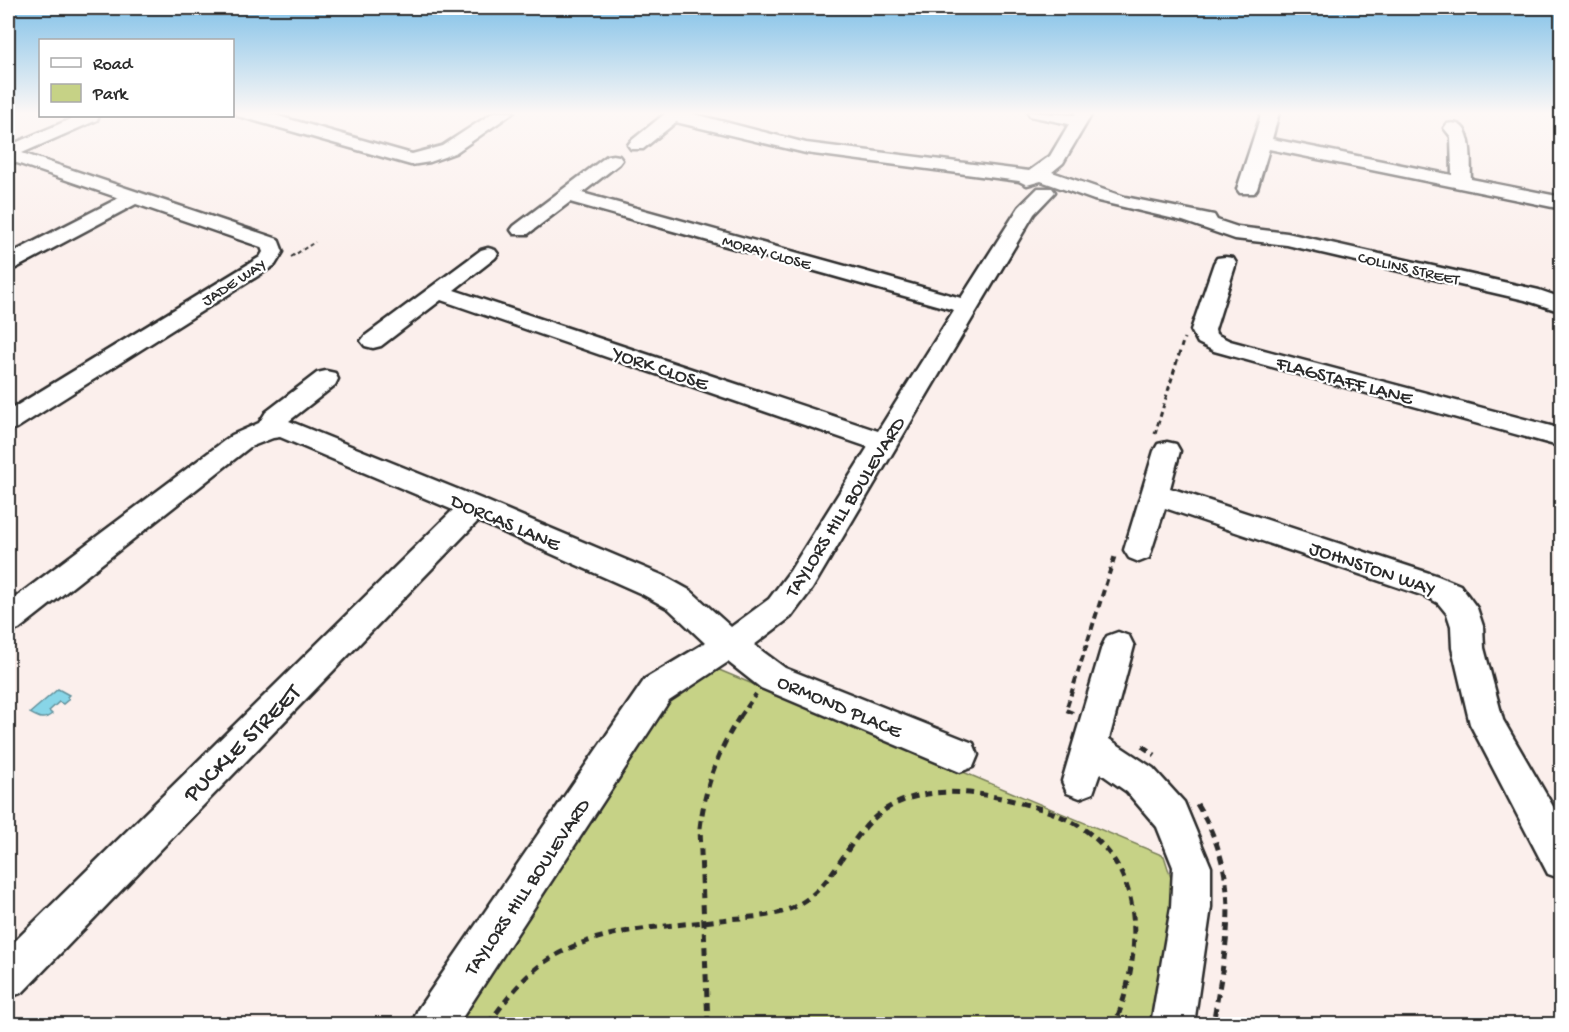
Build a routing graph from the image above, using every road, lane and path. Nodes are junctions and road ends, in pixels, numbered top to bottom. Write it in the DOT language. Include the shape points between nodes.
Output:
graph roads {
  1 [pos="29,160"];
  2 [pos="613,160"];
  3 [pos="912,160"];
  4 [pos="1056,160"];
  5 [pos="1256,160"];
  6 [pos="1353,160"];
  7 [pos="1461,160"];
  8 [pos="1462,182"];
  9 [pos="1040,186"];
  10 [pos="1246,189"];
  11 [pos="567,195"];
  12 [pos="135,197"];
  13 [pos="1562,204"];
  14 [pos="521,230"];
  15 [pos="488,254"];
  16 [pos="8,263"];
  17 [pos="1225,263"];
  18 [pos="439,292"];
  19 [pos="1531,295"];
  20 [pos="1562,299"];
  21 [pos="1562,305"];
  22 [pos="968,307"];
  23 [pos="1185,336"];
  24 [pos="373,341"];
  25 [pos="326,379"];
  26 [pos="8,422"];
  27 [pos="269,429"];
  28 [pos="1562,438"];
  29 [pos="884,443"];
  30 [pos="1160,445"];
  31 [pos="1155,494"];
  32 [pos="474,507"];
  33 [pos="1128,550"];
  34 [pos="8,620"];
  35 [pos="728,644"];
  36 [pos="1118,646"];
  37 [pos="771,676"];
  38 [pos="1135,742"];
  39 [pos="1090,749"];
  40 [pos="960,755"];
  41 [pos="1160,760"];
  42 [pos="1193,798"];
  43 [pos="1562,860"];
  44 [pos="704,924"];
  45 [pos="8,977"];
  46 [pos="432,1024"];
  47 [pos="488,1024"];
  48 [pos="708,1024"];
  49 [pos="1115,1024"];
  50 [pos="1173,1024"];
  51 [pos="1213,1024"];
  1 -- 12 [label="street, JADE WAY"];
  2 -- 11 [label="street"];
  3 -- 9 [label="street, COLLINS STREET" via="990,172"];
  4 -- 9 [label="street, TAYLORS HILL BOULEVARD"];
  5 -- 10 [label="street"];
  6 -- 8 [label="street"];
  7 -- 8 [label="street"];
  8 -- 13 [label="street"];
  9 -- 19 [label="street, COLLINS STREET" via="1190,217 1235,233 1287,239"];
  9 -- 22 [label="street, TAYLORS HILL BOULEVARD"];
  11 -- 14 [label="street"];
  11 -- 22 [label="street, MORAY CLOSE"];
  12 -- 16 [label="street"];
  12 -- 26 [label="street, JADE WAY" via="271,243 273,252 268,261"];
  15 -- 18 [label="street"];
  17 -- 28 [label="street, FLAGSTAFF LANE" via="1203,330 1206,338 1222,346"];
  18 -- 24 [label="street"];
  18 -- 29 [label="street, YORK CLOSE"];
  19 -- 20 [label="street, COLLINS STREET"];
  19 -- 21 [label="street, COLLINS STREET"];
  22 -- 29 [label="street, TAYLORS HILL BOULEVARD"];
  23 -- 30 [label="path"];
  25 -- 27 [label="street" via="275,418"];
  27 -- 32 [label="street, DORCAS LANE" via="283,428"];
  27 -- 34 [label="street" via="241,441"];
  29 -- 35 [label="street, TAYLORS HILL BOULEVARD" via="780,608"];
  30 -- 31 [label="street"];
  31 -- 33 [label="street"];
  31 -- 43 [label="street, JOHNSTON WAY" via="1449,594 1461,608 1467,626 1468,648 1487,724"];
  32 -- 35 [label="street, DORCAS LANE" via="653,585 680,600"];
  32 -- 45 [label="street, PUCKLE STREET"];
  33 -- 39 [label="path" via="1066,710"];
  35 -- 37 [label="street, ORMOND PLACE"];
  35 -- 46 [label="street, TAYLORS HILL BOULEVARD" via="657,690"];
  36 -- 39 [label="street"];
  37 -- 40 [label="street, ORMOND PLACE"];
  37 -- 44 [label="path" via="732,729 707,790 700,819 699,855"];
  38 -- 41 [label="path"];
  39 -- 50 [label="street" via="1140,780 1171,815 1192,867 1191,907"];
  42 -- 51 [label="path" via="1220,849 1229,886"];
  44 -- 47 [label="path" via="632,930 592,938 560,951 517,985"];
  44 -- 48 [label="path"];
  44 -- 49 [label="path" via="785,911 802,904 837,868 861,829 895,803 920,794 950,792 1018,802 1069,821 1092,835 1123,873 1132,901 1136,937 1133,971"];
}
